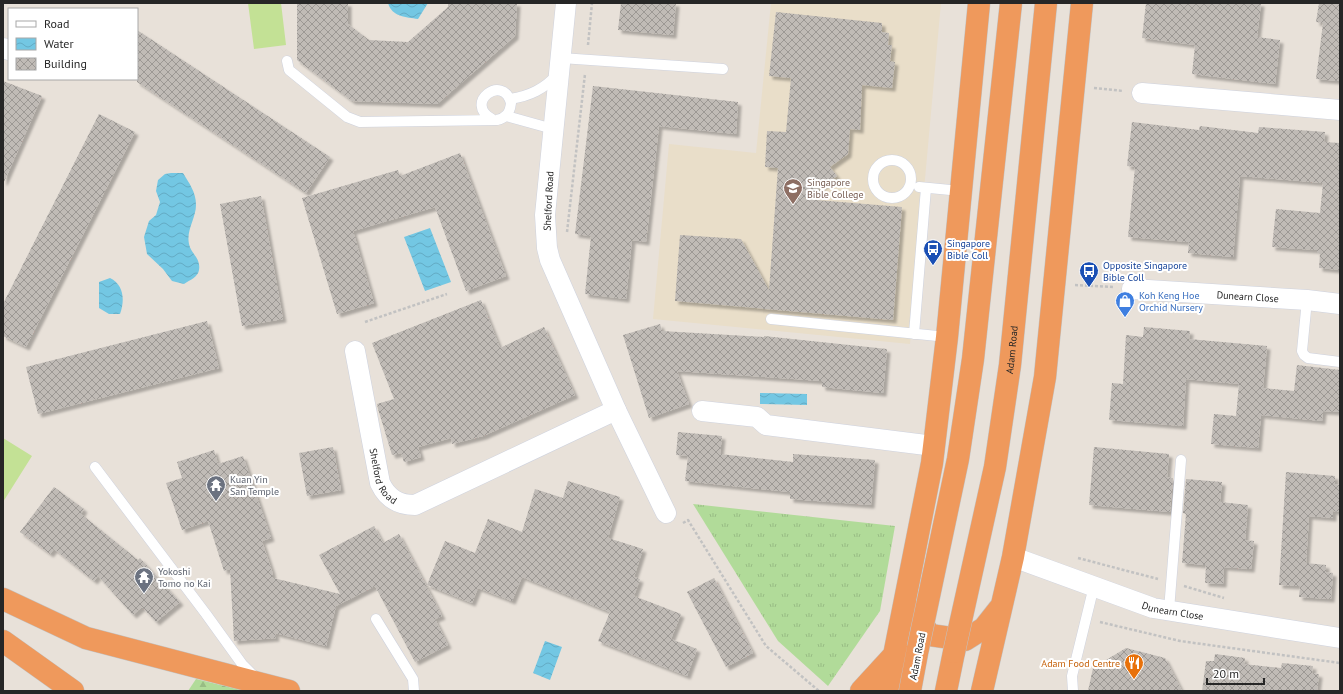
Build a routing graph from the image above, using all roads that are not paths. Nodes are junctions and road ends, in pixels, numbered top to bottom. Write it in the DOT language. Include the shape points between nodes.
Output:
graph roads {
  1 [pos="566,3"];
  2 [pos="979,3"];
  3 [pos="1011,3"];
  4 [pos="1046,3"];
  5 [pos="1082,3"];
  6 [pos="287,61"];
  7 [pos="560,65"];
  8 [pos="723,69"];
  9 [pos="1142,93"];
  10 [pos="510,99"];
  11 [pos="1340,110"];
  12 [pos="506,116"];
  13 [pos="492,119"];
  14 [pos="553,129"];
  15 [pos="911,186"];
  16 [pos="926,188"];
  17 [pos="961,191"];
  18 [pos="1132,288"];
  19 [pos="1307,300"];
  20 [pos="1340,304"];
  21 [pos="771,319"];
  22 [pos="914,334"];
  23 [pos="947,337"];
  24 [pos="355,351"];
  25 [pos="1340,362"];
  26 [pos="616,410"];
  27 [pos="702,410"];
  28 [pos="927,445"];
  29 [pos="1181,460"];
  30 [pos="95,467"];
  31 [pos="666,512"];
  32 [pos="1013,557"];
  33 [pos="907,586"];
  34 [pos="1094,586"];
  35 [pos="3,599"];
  36 [pos="1001,607"];
  37 [pos="1169,610"];
  38 [pos="376,619"];
  39 [pos="1340,638"];
  40 [pos="3,641"];
  41 [pos="896,652"];
  42 [pos="984,681"];
  43 [pos="264,685"];
  44 [pos="73,691"];
  45 [pos="289,691"];
  46 [pos="414,691"];
  47 [pos="861,691"];
  48 [pos="887,691"];
  49 [pos="910,691"];
  50 [pos="946,691"];
  51 [pos="996,691"];
  52 [pos="1073,691"];
  1 -- 7 [label="street, Shelford Road"];
  2 -- 17 [label="highway"];
  3 -- 49 [label="highway, Adam Road, bridge" via="974,351 958,459"];
  4 -- 50 [label="highway, Adam Road, bridge" via="1010,365 996,467"];
  5 -- 32 [label="highway" via="1045,377"];
  6 -- 13 [label="lane" via="289,70 354,120"];
  7 -- 8 [label="lane" via="586,60"];
  7 -- 10 [label="lane" via="536,92"];
  7 -- 14 [label="street, Shelford Road"];
  9 -- 11 [label="street"];
  10 -- 12 [label="lane" via="511,108"];
  10 -- 13 [label="lane" via="506,93 494,90 487,93 483,98 482,110"];
  12 -- 13 [label="lane" via="497,120"];
  12 -- 14 [label="lane"];
  14 -- 26 [label="street, Shelford Road" via="546,215 547,248"];
  15 -- 16 [label="lane"];
  16 -- 17 [label="lane"];
  16 -- 22 [label="lane"];
  17 -- 23 [label="highway"];
  18 -- 19 [label="street, Dunearn Close"];
  19 -- 20 [label="street, Dunearn Close"];
  19 -- 25 [label="lane" via="1302,351 1304,355 1308,358"];
  21 -- 22 [label="lane"];
  22 -- 23 [label="lane"];
  23 -- 28 [label="highway"];
  24 -- 26 [label="street, Shelford Road" via="380,483 390,497 406,505 415,505"];
  26 -- 31 [label="street, Shelford Road"];
  27 -- 28 [label="street" via="757,418 766,425"];
  28 -- 33 [label="highway"];
  29 -- 37 [label="lane"];
  30 -- 43 [label="lane" via="242,664"];
  32 -- 34 [label="street, Dunearn Close"];
  32 -- 36 [label="highway"];
  33 -- 36 [label="highway" via="912,609 930,634 965,640 984,628"];
  33 -- 41 [label="highway"];
  34 -- 37 [label="street, Dunearn Close" via="1153,608"];
  34 -- 52 [label="lane" via="1072,676"];
  35 -- 43 [label="highway" via="86,638"];
  36 -- 42 [label="highway"];
  37 -- 39 [label="street, Dunearn Close"];
  38 -- 46 [label="lane" via="413,679"];
  40 -- 44 [label="highway"];
  41 -- 47 [label="highway"];
  41 -- 48 [label="highway"];
  42 -- 51 [label="highway"];
  43 -- 45 [label="highway"];
}
